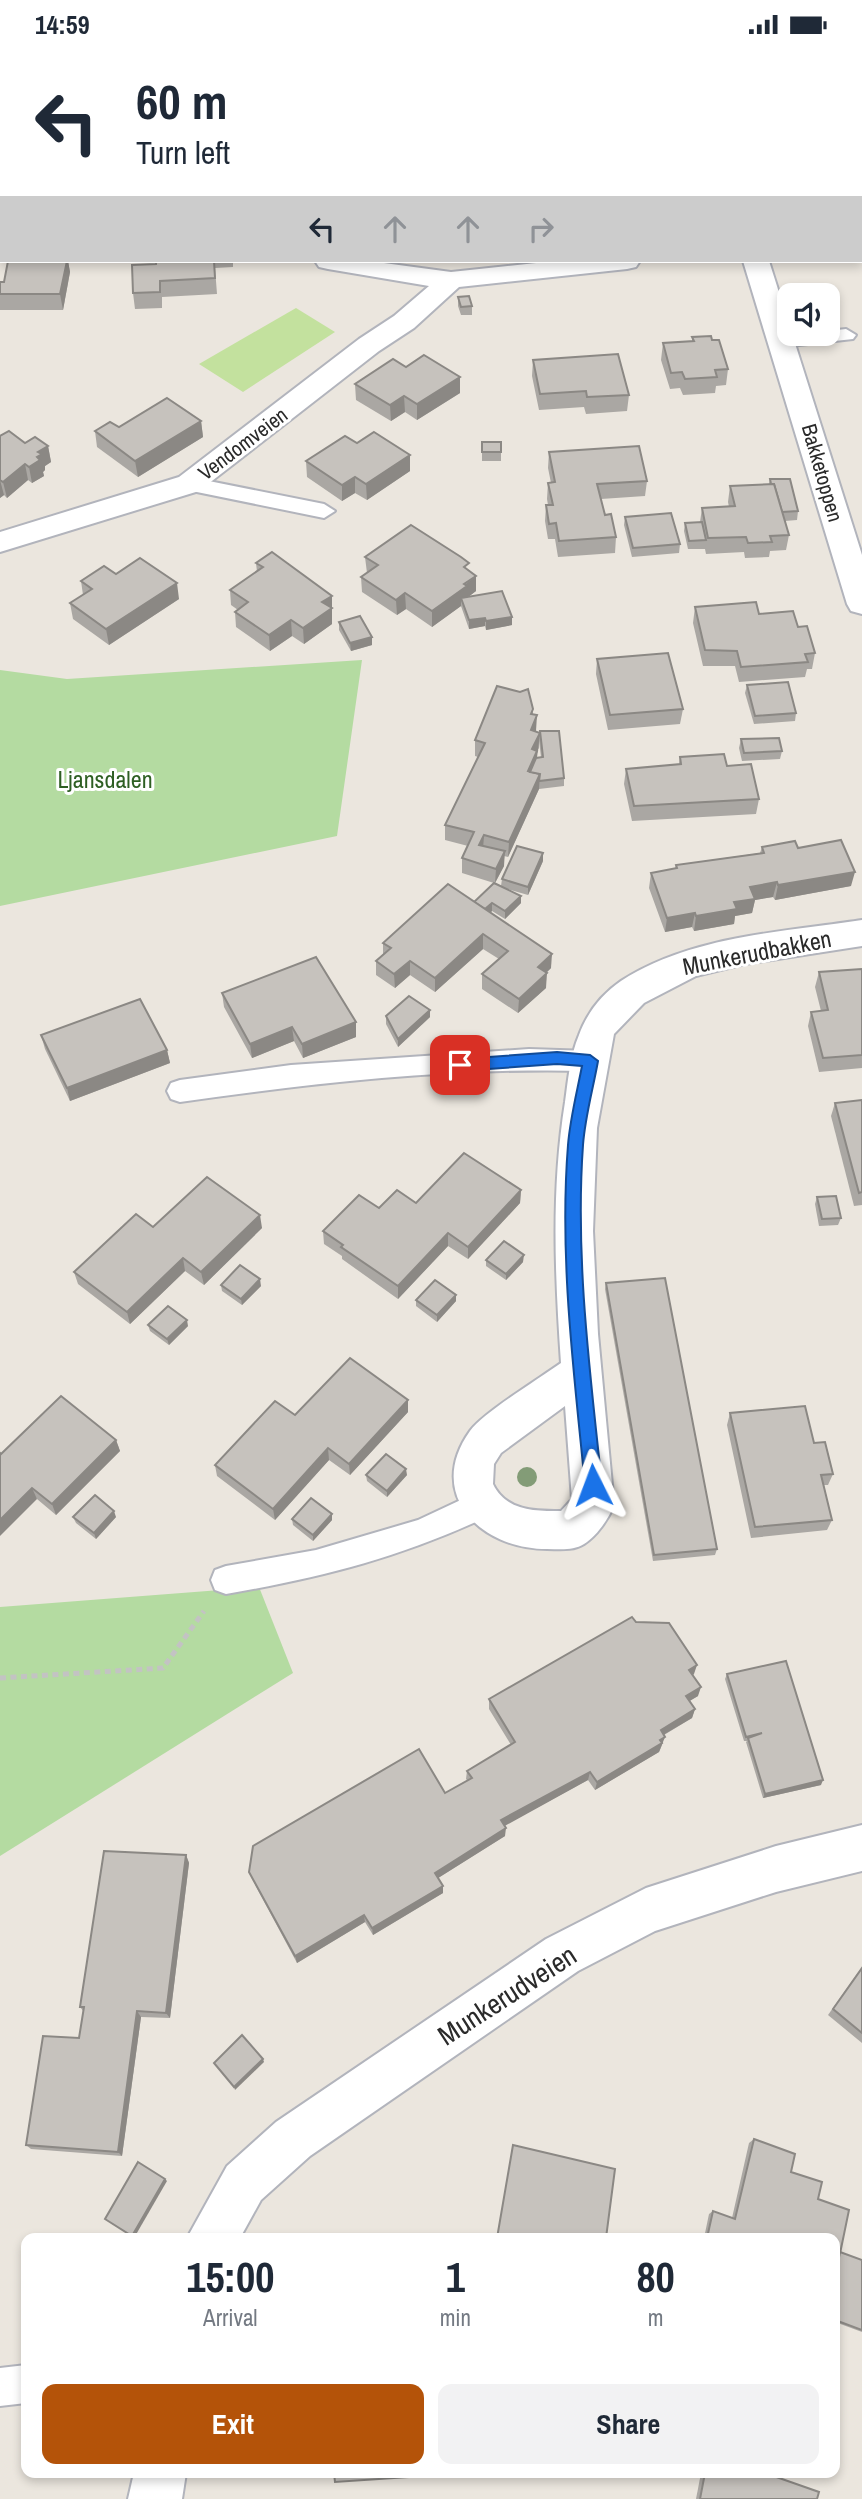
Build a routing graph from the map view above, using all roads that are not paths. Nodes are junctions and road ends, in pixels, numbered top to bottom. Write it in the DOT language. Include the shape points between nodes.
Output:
graph roads {
  1 [pos="339,263"];
  2 [pos="607,263"];
  3 [pos="757,263"];
  4 [pos="451,279"];
  5 [pos="777,326"];
  6 [pos="846,335"];
  7 [pos="840,336"];
  8 [pos="784,346"];
  9 [pos="189,484"];
  10 [pos="324,511"];
  11 [pos="0,542"];
  12 [pos="862,604"];
  13 [pos="862,933"];
  14 [pos="590,1061"];
  15 [pos="180,1091"];
  16 [pos="582,1370"];
  17 [pos="482,1504"];
  18 [pos="226,1580"];
  19 [pos="862,1848"];
  20 [pos="215,2233"];
  21 [pos="21,2384"];
  22 [pos="0,2387"];
  23 [pos="159,2478"];
  24 [pos="155,2499"];
  1 -- 4 [label="street"];
  2 -- 4 [label="street"];
  3 -- 5 [label="street, Bakketoppen"];
  4 -- 9 [label="street, Vendomveien" via="404,322"];
  6 -- 7 [label="lane"];
  8 -- 12 [label="street, Bakketoppen"];
  9 -- 10 [label="lane"];
  9 -- 11 [label="street, Vendomveien"];
  13 -- 14 [label="street, Munkerudbakken" via="721,957 671,971 616,1004 599,1029"];
  14 -- 15 [label="lane" via="529,1059 291,1076"];
  14 -- 16 [label="street, Munkerudbakken" via="576,1143 574,1196"];
  16 -- 17 [label="street" via="487,1440 474,1460 473,1484"];
  16 -- 17 [label="street, Munkerudbakken" via="593,1506 570,1530 546,1531 510,1523"];
  17 -- 18 [label="lane" via="423,1532 316,1565"];
  19 -- 20 [label="street, Munkerudveien" via="776,1868 646,1911 562,1955 293,2139 244,2183"];
  21 -- 22 [label="lane"];
  23 -- 24 [label="street"];
}
